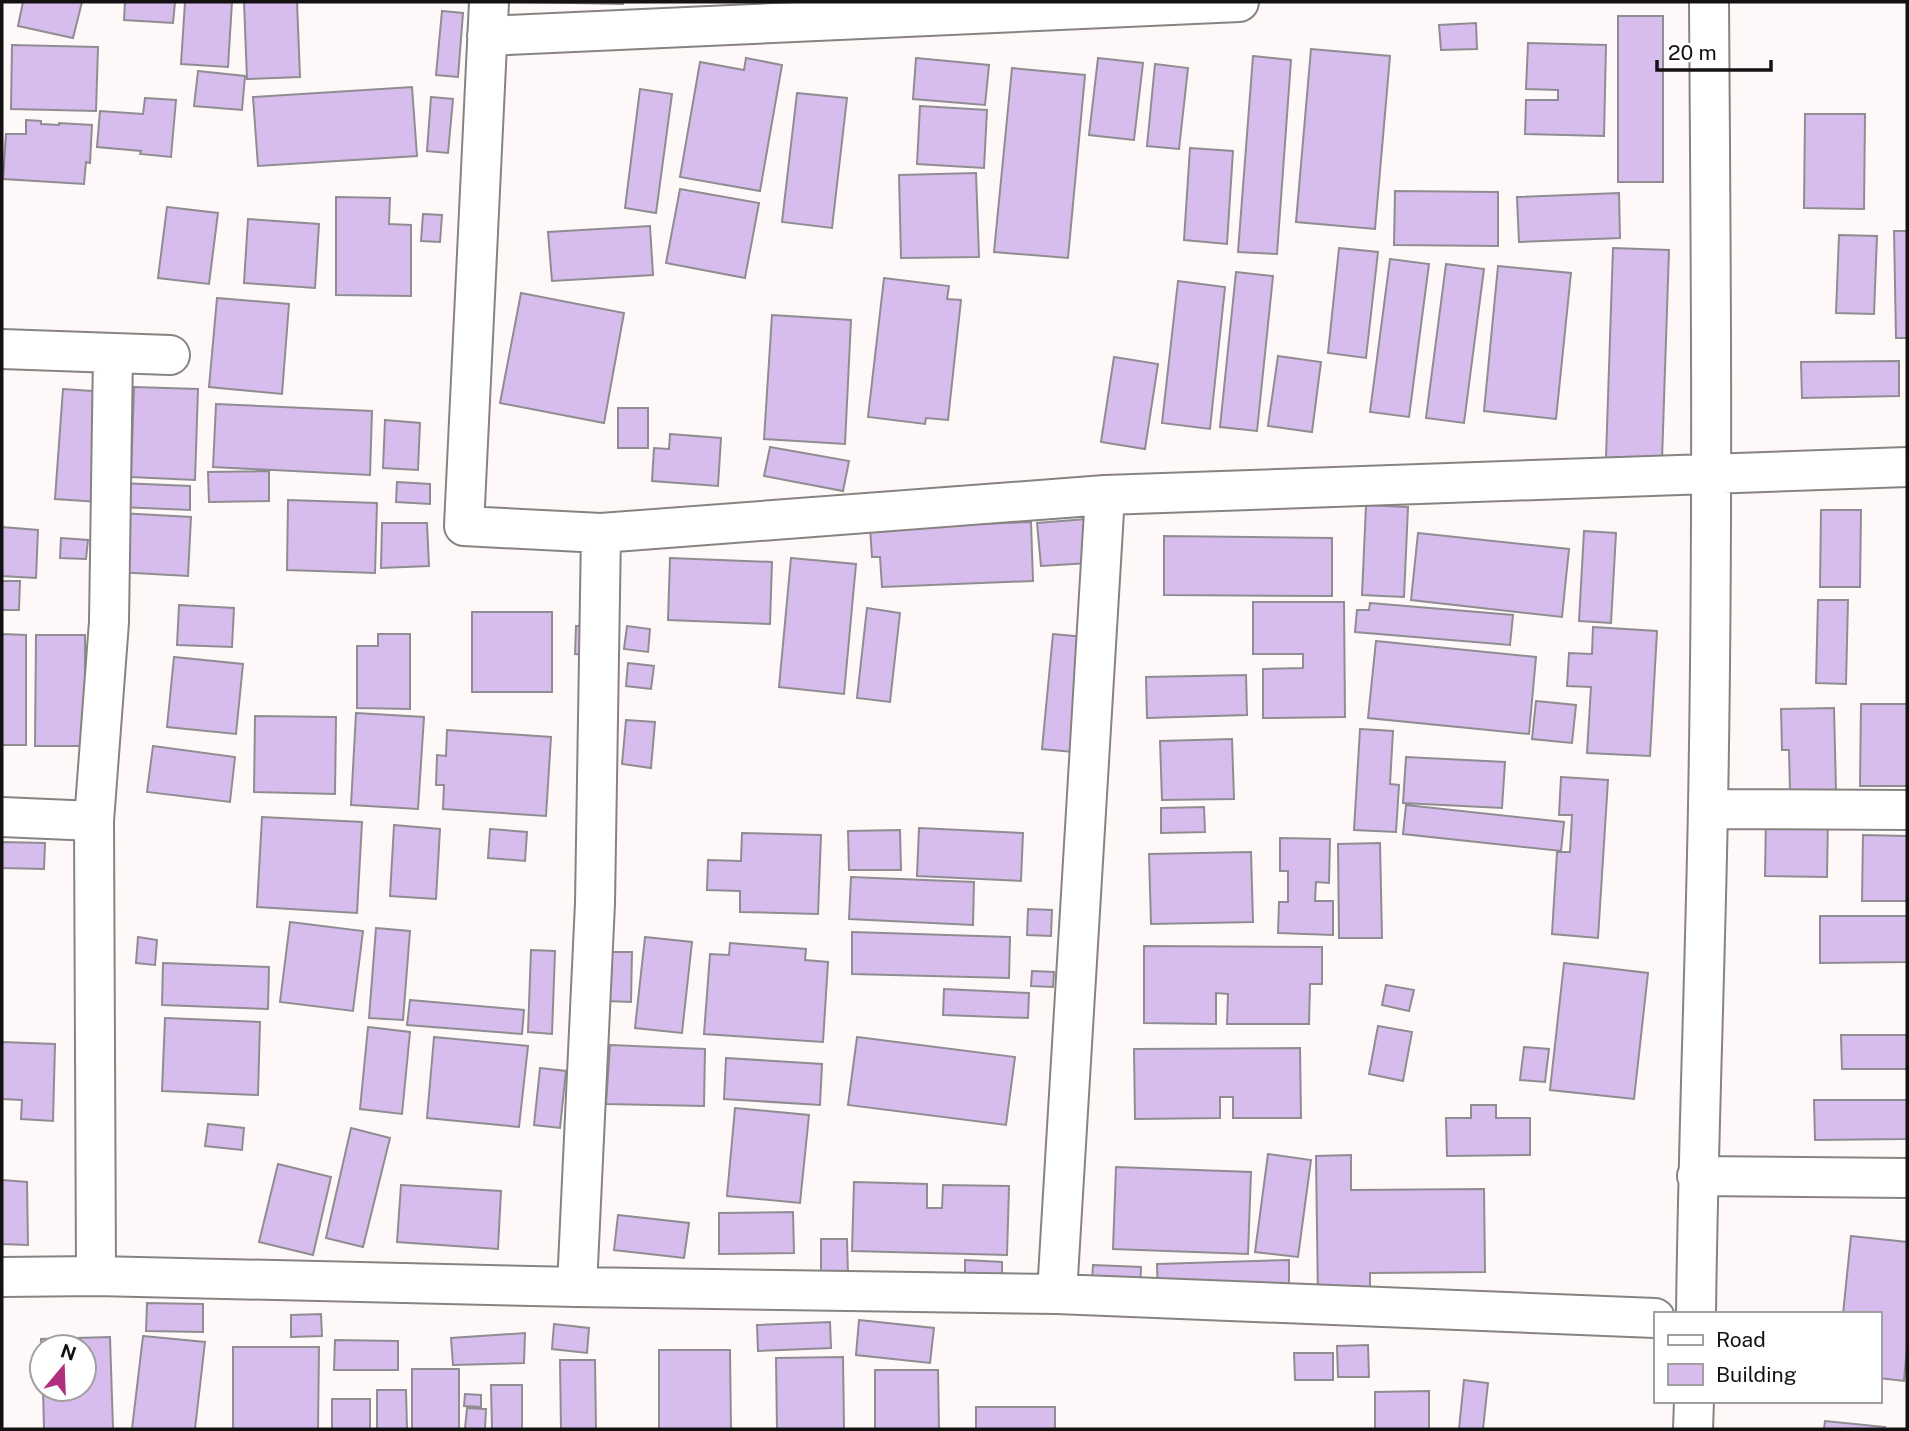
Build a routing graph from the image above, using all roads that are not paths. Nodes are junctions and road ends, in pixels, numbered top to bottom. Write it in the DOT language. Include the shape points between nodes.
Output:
graph roads {
  1 [pos="1239,2"];
  2 [pos="1709,2"];
  3 [pos="488,19"];
  4 [pos="2,349"];
  5 [pos="113,353"];
  6 [pos="170,355"];
  7 [pos="1907,467"];
  8 [pos="1712,474"];
  9 [pos="1105,495"];
  10 [pos="601,533"];
  11 [pos="1708,808"];
  12 [pos="1907,810"];
  13 [pos="2,817"];
  14 [pos="94,821"];
  15 [pos="1697,1176"];
  16 [pos="1907,1178"];
  17 [pos="96,1276"];
  18 [pos="2,1277"];
  19 [pos="577,1287"];
  20 [pos="1056,1294"];
  21 [pos="1696,1312"];
  22 [pos="1654,1318"];
  23 [pos="1693,1403"];
  24 [pos="1693,1429"];
  1 -- 3 [label="street"];
  2 -- 8 [label="street"];
  3 -- 10 [label="street" via="464,526"];
  4 -- 5 [label="street"];
  5 -- 6 [label="street"];
  5 -- 14 [label="street" via="109,622"];
  7 -- 8 [label="street"];
  8 -- 9 [label="street"];
  8 -- 11 [label="street"];
  9 -- 10 [label="street"];
  9 -- 20 [label="street"];
  10 -- 19 [label="street" via="595,903"];
  11 -- 12 [label="street"];
  11 -- 15 [label="street"];
  13 -- 14 [label="street"];
  14 -- 17 [label="street"];
  15 -- 16 [label="street"];
  15 -- 21 [label="street"];
  17 -- 18 [label="street"];
  17 -- 19 [label="street"];
  19 -- 20 [label="street"];
  20 -- 22 [label="street"];
  23 -- 24 [label="street"];
}
